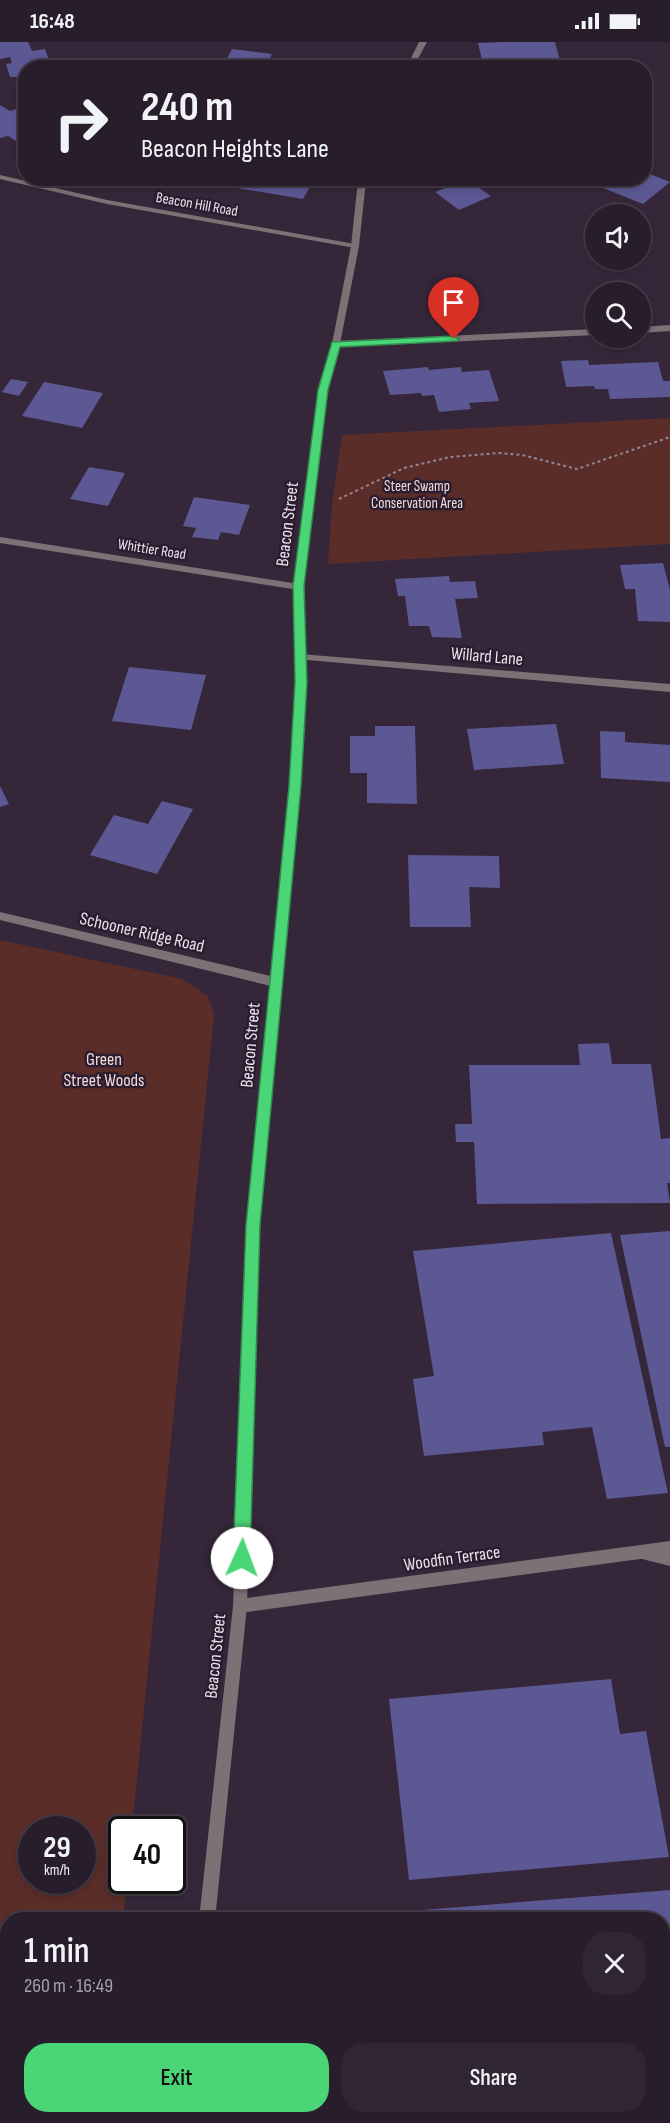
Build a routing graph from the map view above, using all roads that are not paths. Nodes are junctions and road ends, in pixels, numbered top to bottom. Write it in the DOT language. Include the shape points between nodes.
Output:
graph roads {
  1 [pos="423,42"];
  2 [pos="413,60"];
  3 [pos="0,177"];
  4 [pos="18,181"];
  5 [pos="39,186"];
  6 [pos="362,186"];
  7 [pos="355,246"];
  8 [pos="670,328"];
  9 [pos="651,329"];
  10 [pos="585,333"];
  11 [pos="336,344"];
  12 [pos="0,540"];
  13 [pos="298,586"];
  14 [pos="300,657"];
  15 [pos="670,688"];
  16 [pos="0,916"];
  17 [pos="275,982"];
  18 [pos="670,1548"];
  19 [pos="639,1552"];
  20 [pos="670,1559"];
  21 [pos="240,1606"];
  22 [pos="208,1912"];
  1 -- 2 [label="street"];
  3 -- 4 [label="street, Beacon Hill Road"];
  5 -- 7 [label="street, Beacon Hill Road"];
  6 -- 7 [label="street, Beacon Street"];
  7 -- 11 [label="street, Beacon Street"];
  8 -- 9 [label="street"];
  10 -- 11 [label="street"];
  11 -- 13 [label="street, Beacon Street" via="323,390"];
  12 -- 13 [label="street, Whittier Road"];
  13 -- 14 [label="street, Beacon Street"];
  14 -- 15 [label="street, Willard Lane"];
  14 -- 17 [label="street, Beacon Street" via="295,786"];
  16 -- 17 [label="street, Schooner Ridge Road"];
  17 -- 21 [label="street, Beacon Street" via="253,1225"];
  18 -- 19 [label="street, Woodfin Terrace"];
  19 -- 20 [label="street"];
  19 -- 21 [label="street, Woodfin Terrace"];
  21 -- 22 [label="street, Beacon Street"];
}
